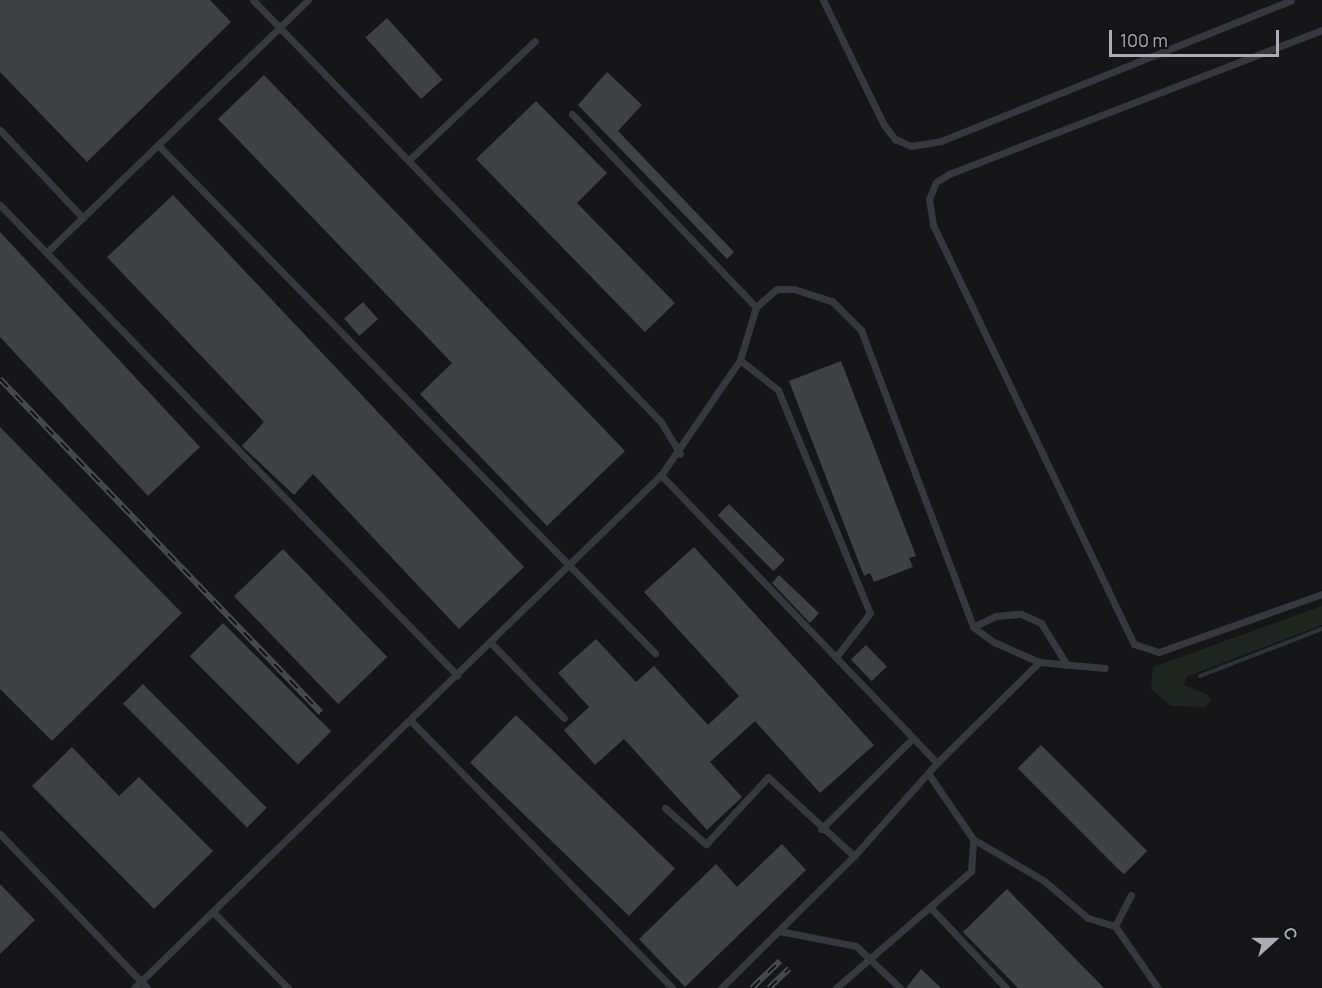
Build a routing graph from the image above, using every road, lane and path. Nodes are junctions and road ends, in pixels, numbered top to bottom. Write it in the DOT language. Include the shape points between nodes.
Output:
graph roads {
  1 [pos="253,0"];
  2 [pos="308,0"];
  3 [pos="824,0"];
  4 [pos="1291,0"];
  5 [pos="279,27"];
  6 [pos="1322,30"];
  7 [pos="535,41"];
  8 [pos="572,114"];
  9 [pos="0,130"];
  10 [pos="158,145"];
  11 [pos="409,160"];
  12 [pos="0,205"];
  13 [pos="83,218"];
  14 [pos="47,252"];
  15 [pos="756,307"];
  16 [pos="740,360"];
  17 [pos="680,454"];
  18 [pos="661,475"];
  19 [pos="568,567"];
  20 [pos="1322,594"];
  21 [pos="973,627"];
  22 [pos="490,642"];
  23 [pos="655,653"];
  24 [pos="836,657"];
  25 [pos="1039,662"];
  26 [pos="1067,665"];
  27 [pos="1105,668"];
  28 [pos="457,675"];
  29 [pos="564,718"];
  30 [pos="410,720"];
  31 [pos="913,738"];
  32 [pos="937,763"];
  33 [pos="928,773"];
  34 [pos="665,808"];
  35 [pos="821,829"];
  36 [pos="0,834"];
  37 [pos="973,839"];
  38 [pos="854,856"];
  39 [pos="1131,896"];
  40 [pos="930,907"];
  41 [pos="213,912"];
  42 [pos="1115,926"];
  43 [pos="779,931"];
  44 [pos="871,958"];
  45 [pos="141,982"];
  46 [pos="134,988"];
  47 [pos="147,988"];
  48 [pos="288,988"];
  49 [pos="672,988"];
  50 [pos="720,988"];
  51 [pos="836,988"];
  52 [pos="900,988"];
  53 [pos="1006,988"];
  54 [pos="1158,988"];
  1 -- 5 [label="lane"];
  2 -- 5 [label="lane"];
  3 -- 4 [label="lane" via="884,125 895,139 911,146 941,141"];
  5 -- 10 [label="lane"];
  5 -- 11 [label="lane"];
  6 -- 20 [label="lane" via="949,174 936,182 929,199 933,225 1134,644 1159,652"];
  7 -- 11 [label="lane"];
  8 -- 15 [label="lane"];
  9 -- 13 [label="lane"];
  10 -- 13 [label="lane"];
  10 -- 19 [label="lane"];
  11 -- 17 [label="lane" via="661,422"];
  12 -- 14 [label="lane"];
  13 -- 14 [label="lane"];
  14 -- 28 [label="lane"];
  15 -- 16 [label="lane"];
  15 -- 21 [label="lane" via="777,289 794,289 832,301 861,330"];
  16 -- 17 [label="lane"];
  16 -- 24 [label="lane" via="778,390 870,613"];
  17 -- 18 [label="lane"];
  18 -- 19 [label="lane"];
  18 -- 24 [label="lane"];
  19 -- 22 [label="lane"];
  19 -- 23 [label="lane"];
  21 -- 25 [label="lane" via="994,642"];
  21 -- 26 [label="lane" via="996,616 1021,614 1041,623"];
  22 -- 28 [label="lane"];
  22 -- 29 [label="lane"];
  24 -- 31 [label="lane"];
  25 -- 26 [label="lane"];
  25 -- 32 [label="lane"];
  26 -- 27 [label="lane"];
  28 -- 30 [label="lane"];
  30 -- 41 [label="lane"];
  30 -- 49 [label="lane"];
  31 -- 32 [label="lane"];
  31 -- 35 [label="lane"];
  32 -- 33 [label="lane"];
  33 -- 37 [label="lane"];
  33 -- 38 [label="lane"];
  34 -- 35 [label="lane" via="706,844 768,777"];
  35 -- 38 [label="lane"];
  36 -- 45 [label="lane"];
  37 -- 40 [label="lane" via="971,871"];
  37 -- 42 [label="lane" via="1043,880 1088,918"];
  38 -- 43 [label="lane"];
  39 -- 42 [label="lane"];
  40 -- 44 [label="lane"];
  40 -- 53 [label="lane"];
  41 -- 45 [label="lane"];
  41 -- 48 [label="lane"];
  42 -- 54 [label="lane"];
  43 -- 44 [label="lane" via="856,946"];
  43 -- 50 [label="lane"];
  44 -- 51 [label="lane"];
  44 -- 52 [label="lane"];
  45 -- 46 [label="lane"];
  45 -- 47 [label="lane"];
}
